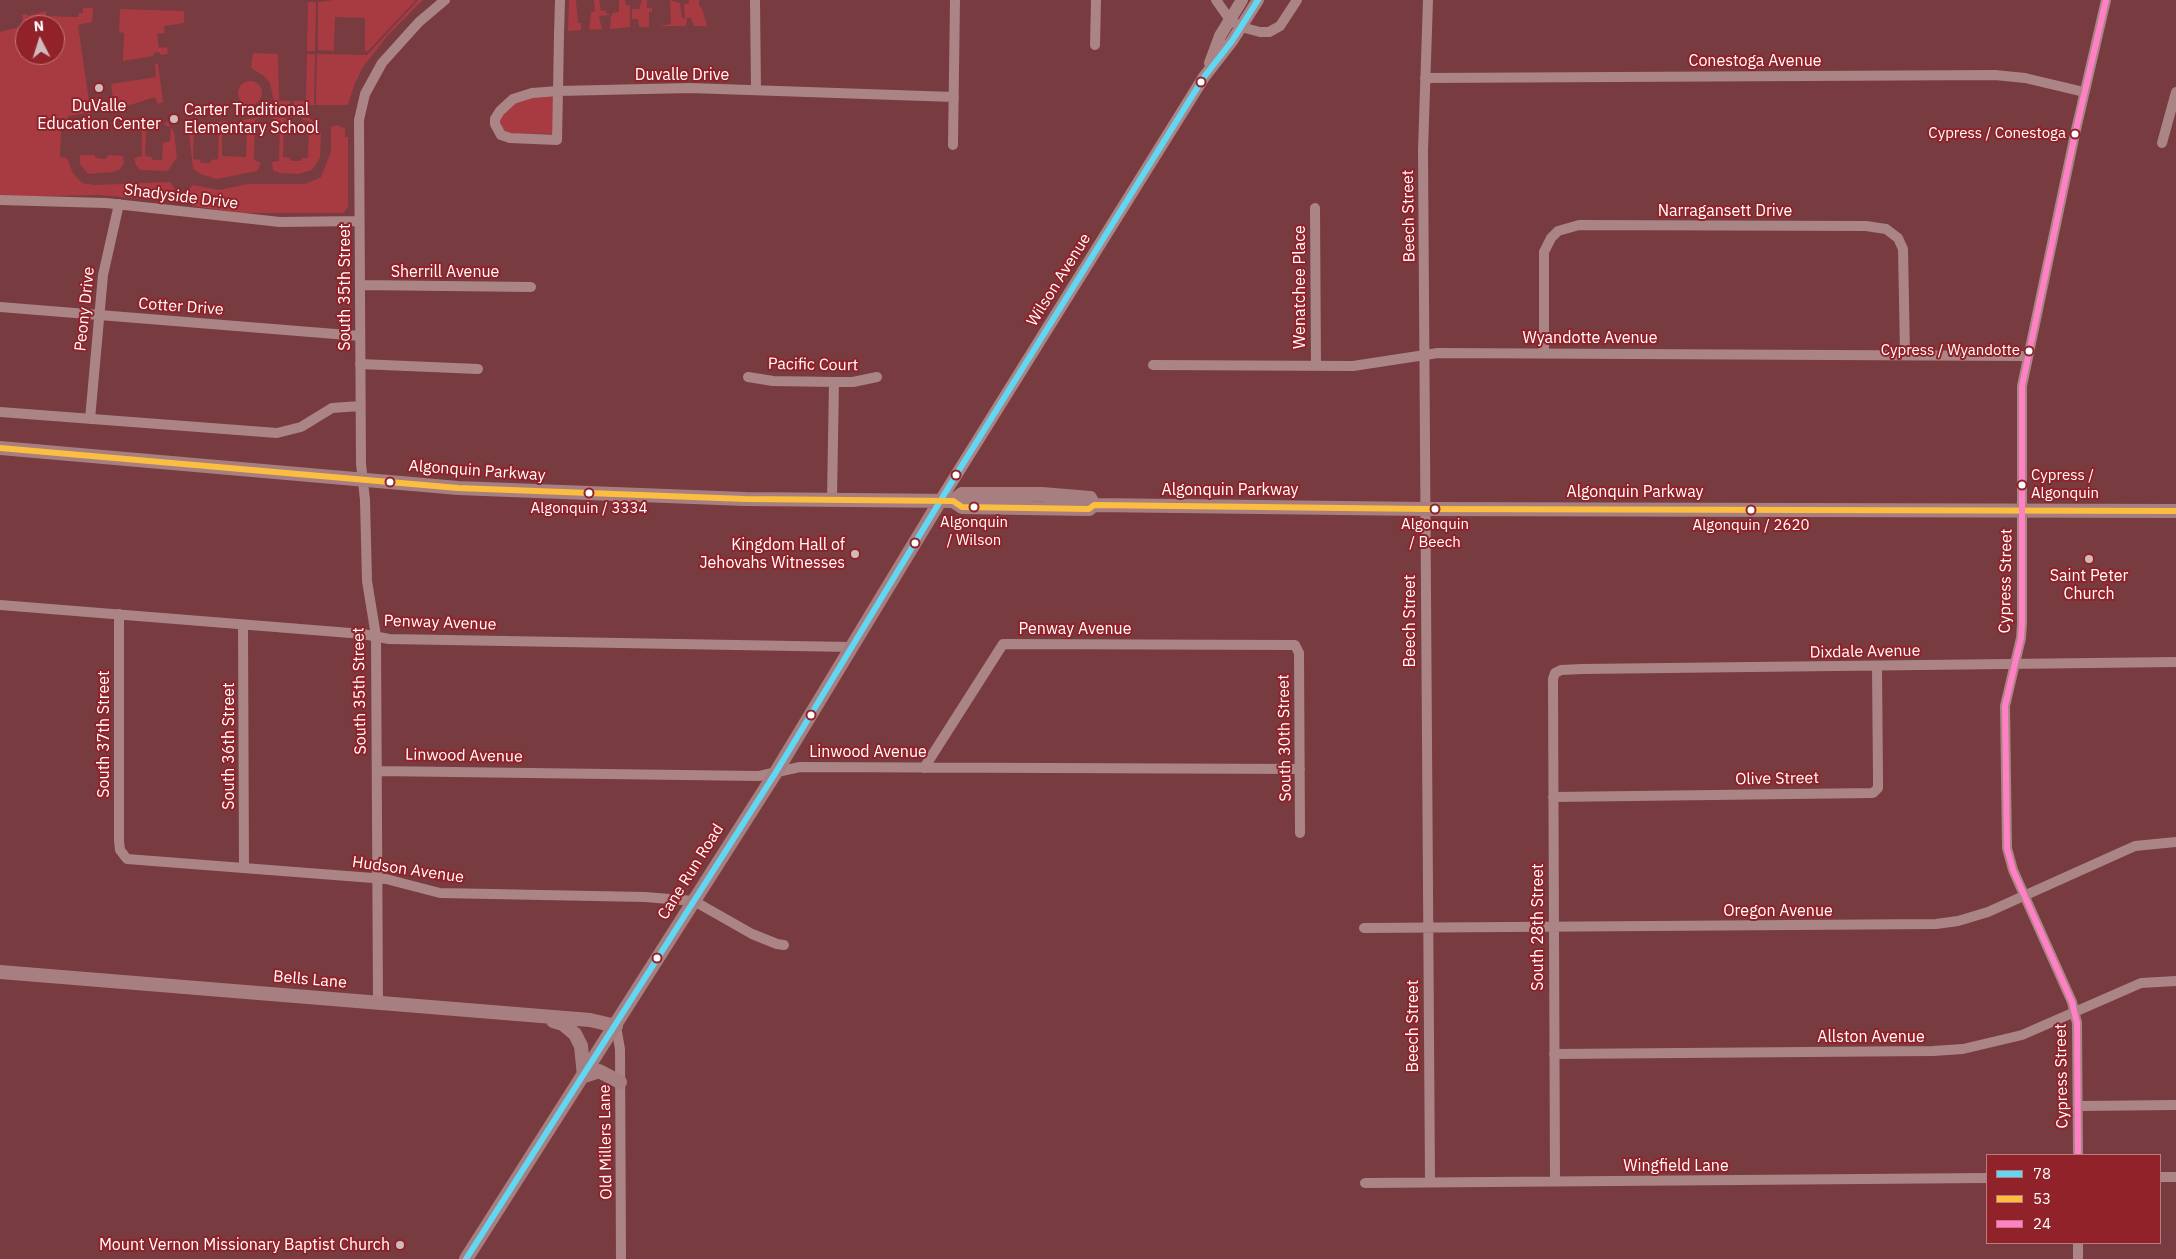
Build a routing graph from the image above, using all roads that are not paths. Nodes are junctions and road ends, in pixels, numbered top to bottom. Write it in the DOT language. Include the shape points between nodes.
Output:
graph roads {
  1 [pos="445,0"];
  2 [pos="560,0"];
  3 [pos="755,0"];
  4 [pos="955,0"];
  5 [pos="1096,0"];
  6 [pos="1216,0"];
  7 [pos="1242,0"];
  8 [pos="1258,0"];
  9 [pos="1297,0"];
  10 [pos="1428,0"];
  11 [pos="2106,0"];
  12 [pos="1236,24"];
  13 [pos="1095,45"];
  14 [pos="1425,78"];
  15 [pos="756,90"];
  16 [pos="558,91"];
  17 [pos="2084,92"];
  18 [pos="2176,92"];
  19 [pos="954,97"];
  20 [pos="2162,143"];
  21 [pos="953,145"];
  22 [pos="0,200"];
  23 [pos="119,204"];
  24 [pos="1315,208"];
  25 [pos="359,221"];
  26 [pos="360,285"];
  27 [pos="531,287"];
  28 [pos="0,307"];
  29 [pos="98,315"];
  30 [pos="360,336"];
  31 [pos="1544,353"];
  32 [pos="1905,354"];
  33 [pos="1425,355"];
  34 [pos="2027,356"];
  35 [pos="360,364"];
  36 [pos="1153,364"];
  37 [pos="1316,366"];
  38 [pos="478,369"];
  39 [pos="748,377"];
  40 [pos="877,378"];
  41 [pos="834,382"];
  42 [pos="360,406"];
  43 [pos="0,412"];
  44 [pos="90,419"];
  45 [pos="0,448"];
  46 [pos="363,480"];
  47 [pos="832,499"];
  48 [pos="947,501"];
  49 [pos="1425,509"];
  50 [pos="2022,510"];
  51 [pos="2176,510"];
  52 [pos="0,605"];
  53 [pos="119,614"];
  54 [pos="243,624"];
  55 [pos="376,636"];
  56 [pos="1295,645"];
  57 [pos="851,647"];
  58 [pos="2176,662"];
  59 [pos="2014,665"];
  60 [pos="1877,667"];
  61 [pos="1556,673"];
  62 [pos="924,768"];
  63 [pos="1300,769"];
  64 [pos="377,771"];
  65 [pos="776,772"];
  66 [pos="1552,797"];
  67 [pos="1300,833"];
  68 [pos="2176,842"];
  69 [pos="121,853"];
  70 [pos="244,868"];
  71 [pos="377,879"];
  72 [pos="2025,896"];
  73 [pos="694,901"];
  74 [pos="1553,927"];
  75 [pos="1364,928"];
  76 [pos="1428,928"];
  77 [pos="784,944"];
  78 [pos="0,972"];
  79 [pos="2176,981"];
  80 [pos="378,1002"];
  81 [pos="2075,1013"];
  82 [pos="528,1015"];
  83 [pos="616,1026"];
  84 [pos="1554,1054"];
  85 [pos="584,1076"];
  86 [pos="620,1082"];
  87 [pos="2176,1105"];
  88 [pos="2078,1106"];
  89 [pos="2078,1154"];
  90 [pos="2161,1177"];
  91 [pos="2176,1177"];
  92 [pos="1986,1178"];
  93 [pos="1555,1181"];
  94 [pos="1430,1182"];
  95 [pos="1365,1183"];
  96 [pos="2078,1244"];
  97 [pos="466,1259"];
  98 [pos="621,1259"];
  99 [pos="2078,1259"];
  1 -- 25 [label="street, South 35th Street" via="399,42 371,82 362,104 359,120"];
  2 -- 16 [label="street"];
  3 -- 15 [label="street"];
  4 -- 19 [label="street"];
  5 -- 13 [label="street"];
  6 -- 12 [label="street"];
  7 -- 12 [label="street, Wilson Avenue"];
  8 -- 12 [label="street, Wilson Avenue"];
  9 -- 12 [label="street" via="1275,30 1260,32"];
  10 -- 14 [label="street, Beech Street"];
  11 -- 17 [label="street, Cypress Street"];
  12 -- 48 [label="street, Wilson Avenue"];
  14 -- 17 [label="street, Conestoga Avenue" via="2008,75"];
  14 -- 33 [label="street, Beech Street"];
  15 -- 16 [label="street, Duvalle Drive"];
  15 -- 19 [label="street, Duvalle Drive"];
  16 -- 16 [label="street, Duvalle Drive" via="532,93 513,99 495,119 497,130 510,138 557,140"];
  17 -- 34 [label="street, Cypress Street"];
  18 -- 20 [label="street"];
  19 -- 21 [label="street"];
  22 -- 23 [label="street, Shadyside Drive"];
  23 -- 25 [label="street, Shadyside Drive" via="280,222"];
  23 -- 29 [label="street, Peony Drive" via="106,254"];
  24 -- 37 [label="street, Wenatchee Place"];
  25 -- 26 [label="street, South 35th Street"];
  26 -- 27 [label="street, Sherrill Avenue"];
  26 -- 30 [label="street, South 35th Street"];
  28 -- 29 [label="street, Cotter Drive"];
  29 -- 30 [label="street, Cotter Drive"];
  29 -- 44 [label="street, Peony Drive"];
  30 -- 35 [label="street, South 35th Street"];
  31 -- 32 [label="street, Wyandotte Avenue"];
  31 -- 32 [label="street, Narragansett Drive" via="1543,269 1546,246 1564,228 1866,226 1886,229 1898,238 1904,249"];
  31 -- 33 [label="street, Wyandotte Avenue"];
  32 -- 34 [label="street, Wyandotte Avenue"];
  33 -- 37 [label="street, Wyandotte Avenue" via="1367,365"];
  33 -- 49 [label="street, Beech Street"];
  34 -- 50 [label="street, Cypress Street" via="2022,394"];
  35 -- 38 [label="street"];
  35 -- 42 [label="street, South 35th Street"];
  36 -- 37 [label="street, Wyandotte Avenue"];
  39 -- 41 [label="street, Pacific Court" via="773,381"];
  40 -- 41 [label="street, Pacific Court"];
  41 -- 47 [label="street"];
  42 -- 44 [label="street" via="332,408 301,427 278,433"];
  42 -- 46 [label="street, South 35th Street"];
  43 -- 44 [label="street"];
  45 -- 46 [label="main road, Algonquin Parkway"];
  46 -- 47 [label="main road, Algonquin Parkway" via="589,495"];
  46 -- 55 [label="street, South 35th Street" via="366,581"];
  47 -- 48 [label="main road, Algonquin Parkway"];
  48 -- 49 [label="main road, Algonquin Parkway" via="962,507 1089,509 1094,505"];
  48 -- 57 [label="main road, Cane Run Road"];
  49 -- 50 [label="main road, Algonquin Parkway"];
  49 -- 76 [label="street, Beech Street"];
  50 -- 51 [label="main road, Algonquin Parkway"];
  50 -- 59 [label="street, Cypress Street" via="2022,624"];
  52 -- 53 [label="street, Penway Avenue"];
  53 -- 54 [label="street, Penway Avenue"];
  53 -- 69 [label="street, South 37th Street"];
  54 -- 55 [label="street, Penway Avenue"];
  54 -- 70 [label="street, South 36th Street"];
  55 -- 57 [label="street, Penway Avenue" via="390,639"];
  55 -- 64 [label="street, South 35th Street"];
  56 -- 62 [label="street, Penway Avenue" via="1003,644"];
  56 -- 63 [label="street, South 30th Street" via="1299,653"];
  57 -- 65 [label="main road, Cane Run Road"];
  58 -- 59 [label="street, Dixdale Avenue"];
  59 -- 60 [label="street, Dixdale Avenue"];
  59 -- 72 [label="street, Cypress Street" via="2005,706 2006,837 2009,858"];
  60 -- 61 [label="street, Dixdale Avenue" via="1582,669"];
  60 -- 66 [label="street, Olive Street" via="1878,788 1873,793"];
  61 -- 66 [label="street, South 28th Street" via="1553,680"];
  62 -- 63 [label="street, Linwood Avenue"];
  62 -- 65 [label="street, Linwood Avenue" via="800,767"];
  63 -- 67 [label="street, South 30th Street"];
  64 -- 65 [label="street, Linwood Avenue" via="759,776"];
  64 -- 71 [label="street, South 35th Street"];
  65 -- 73 [label="main road, Cane Run Road"];
  66 -- 74 [label="street, South 28th Street"];
  68 -- 72 [label="street, Oregon Avenue" via="2135,846"];
  69 -- 70 [label="street, Hudson Avenue" via="127,858"];
  70 -- 71 [label="street, Hudson Avenue"];
  71 -- 73 [label="street, Hudson Avenue" via="440,893"];
  71 -- 80 [label="street, South 35th Street"];
  72 -- 74 [label="street, Oregon Avenue" via="1974,917 1936,924"];
  72 -- 81 [label="street, Cypress Street"];
  73 -- 77 [label="street" via="752,934"];
  73 -- 83 [label="main road, Cane Run Road"];
  74 -- 76 [label="street, Oregon Avenue"];
  74 -- 84 [label="street, South 28th Street"];
  75 -- 76 [label="street, Oregon Avenue"];
  76 -- 94 [label="street, Beech Street"];
  78 -- 80 [label="main road, Bells Lane"];
  79 -- 81 [label="street, Allston Avenue" via="2141,983"];
  80 -- 82 [label="main road, Bells Lane"];
  81 -- 84 [label="street, Allston Avenue" via="2022,1035 1963,1049"];
  81 -- 88 [label="street, Cypress Street"];
  82 -- 83 [label="main road, Bells Lane" via="598,1021"];
  82 -- 85 [label="main road" via="563,1024 575,1034 581,1046"];
  83 -- 85 [label="main road, Cane Run Road"];
  83 -- 86 [label="street, Old Millers Lane"];
  84 -- 93 [label="street, South 28th Street"];
  85 -- 86 [label="main road" via="599,1071"];
  85 -- 97 [label="main road, Cane Run Road"];
  86 -- 98 [label="street, Old Millers Lane"];
  87 -- 88 [label="street"];
  88 -- 89 [label="street, Cypress Street"];
  90 -- 91 [label="street"];
  92 -- 93 [label="street, Wingfield Lane"];
  93 -- 94 [label="street, Wingfield Lane"];
  94 -- 95 [label="street, Wingfield Lane"];
  96 -- 99 [label="street"];
}
